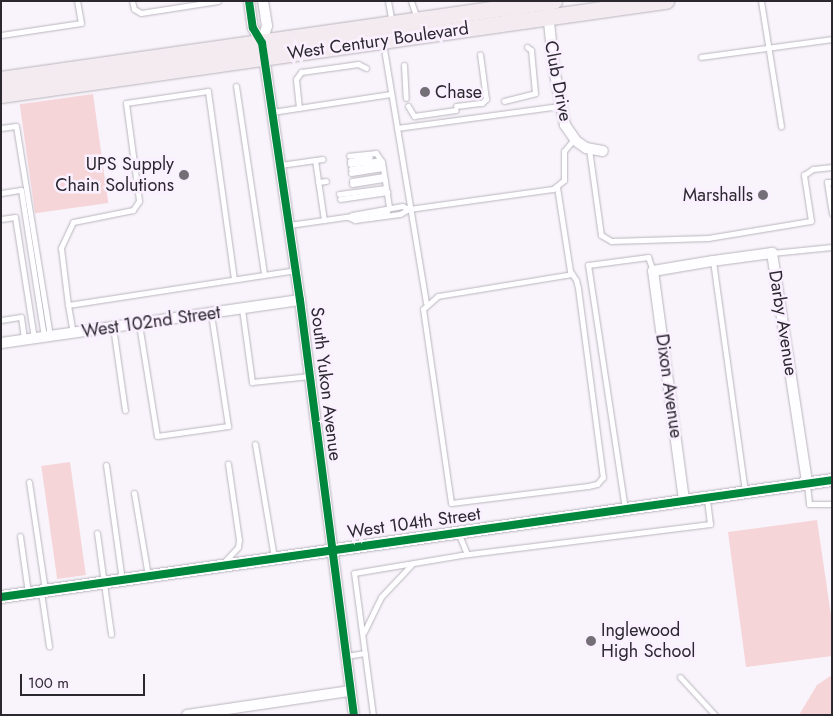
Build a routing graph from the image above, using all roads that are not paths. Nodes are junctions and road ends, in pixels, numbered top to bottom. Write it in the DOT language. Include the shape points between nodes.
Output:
graph roads {
  1 [pos="78,1"];
  2 [pos="132,1"];
  3 [pos="218,1"];
  4 [pos="249,1"];
  5 [pos="263,1"];
  6 [pos="388,1"];
  7 [pos="410,1"];
  8 [pos="554,1"];
  9 [pos="666,1"];
  10 [pos="761,1"];
  11 [pos="545,5"];
  12 [pos="418,21"];
  13 [pos="392,25"];
  14 [pos="1,34"];
  15 [pos="832,39"];
  16 [pos="383,40"];
  17 [pos="527,47"];
  18 [pos="768,47"];
  19 [pos="263,50"];
  20 [pos="480,54"];
  21 [pos="701,57"];
  22 [pos="404,65"];
  23 [pos="366,68"];
  24 [pos="1,80"];
  25 [pos="236,86"];
  26 [pos="392,94"];
  27 [pos="1,95"];
  28 [pos="406,98"];
  29 [pos="504,101"];
  30 [pos="408,106"];
  31 [pos="560,106"];
  32 [pos="299,108"];
  33 [pos="272,112"];
  34 [pos="781,126"];
  35 [pos="1,128"];
  36 [pos="396,128"];
  37 [pos="574,138"];
  38 [pos="590,149"];
  39 [pos="603,151"];
  40 [pos="280,165"];
  41 [pos="832,167"];
  42 [pos="382,168"];
  43 [pos="351,171"];
  44 [pos="325,174"];
  45 [pos="317,175"];
  46 [pos="832,182"];
  47 [pos="556,187"];
  48 [pos="386,190"];
  49 [pos="1,193"];
  50 [pos="340,197"];
  51 [pos="328,198"];
  52 [pos="321,200"];
  53 [pos="389,207"];
  54 [pos="409,209"];
  55 [pos="832,214"];
  56 [pos="348,217"];
  57 [pos="1,219"];
  58 [pos="324,220"];
  59 [pos="289,225"];
  60 [pos="832,247"];
  61 [pos="772,252"];
  62 [pos="712,261"];
  63 [pos="296,270"];
  64 [pos="653,271"];
  65 [pos="264,274"];
  66 [pos="572,274"];
  67 [pos="234,279"];
  68 [pos="300,300"];
  69 [pos="426,302"];
  70 [pos="68,306"];
  71 [pos="242,309"];
  72 [pos="211,313"];
  73 [pos="1,320"];
  74 [pos="139,323"];
  75 [pos="113,327"];
  76 [pos="73,332"];
  77 [pos="38,338"];
  78 [pos="1,343"];
  79 [pos="310,376"];
  80 [pos="125,410"];
  81 [pos="255,444"];
  82 [pos="228,464"];
  83 [pos="106,465"];
  84 [pos="832,480"];
  85 [pos="29,482"];
  86 [pos="807,483"];
  87 [pos="745,492"];
  88 [pos="134,493"];
  89 [pos="707,497"];
  90 [pos="684,500"];
  91 [pos="832,504"];
  92 [pos="625,509"];
  93 [pos="458,532"];
  94 [pos="97,533"];
  95 [pos="20,536"];
  96 [pos="332,550"];
  97 [pos="467,554"];
  98 [pos="274,558"];
  99 [pos="413,563"];
  100 [pos="228,565"];
  101 [pos="148,577"];
  102 [pos="122,580"];
  103 [pos="104,582"];
  104 [pos="43,591"];
  105 [pos="28,593"];
  106 [pos="1,597"];
  107 [pos="111,634"];
  108 [pos="363,637"];
  109 [pos="49,646"];
  110 [pos="365,653"];
  111 [pos="345,656"];
  112 [pos="680,677"];
  113 [pos="350,691"];
  114 [pos="187,715"];
  115 [pos="354,715"];
  116 [pos="373,715"];
  117 [pos="715,715"];
  1 -- 14 [label="lane" via="81,23"];
  2 -- 3 [label="lane" via="134,9 141,13"];
  4 -- 19 [label="street" via="253,28"];
  5 -- 19 [label="street" via="266,26"];
  6 -- 13 [label="lane"];
  7 -- 12 [label="lane"];
  8 -- 11 [label="main road, West Century Boulevard"];
  9 -- 11 [label="main road, West Century Boulevard"];
  10 -- 18 [label="lane"];
  11 -- 12 [label="main road, West Century Boulevard" via="473,10"];
  11 -- 16 [label="main road, West Century Boulevard"];
  11 -- 31 [label="street, Club Drive"];
  12 -- 13 [label="main road, West Century Boulevard"];
  13 -- 19 [label="main road, West Century Boulevard"];
  15 -- 18 [label="lane"];
  16 -- 19 [label="main road, West Century Boulevard"];
  16 -- 26 [label="lane"];
  17 -- 29 [label="lane" via="531,50 535,93"];
  18 -- 21 [label="lane"];
  18 -- 34 [label="lane"];
  19 -- 24 [label="main road, West Century Boulevard"];
  19 -- 27 [label="main road, West Century Boulevard"];
  19 -- 33 [label="street, South Yukon Avenue"];
  20 -- 30 [label="lane" via="486,99 482,103 414,116"];
  22 -- 28 [label="lane"];
  23 -- 32 [label="lane" via="358,64 301,72 296,79"];
  25 -- 65 [label="lane"];
  26 -- 32 [label="lane"];
  26 -- 36 [label="lane"];
  31 -- 36 [label="lane"];
  31 -- 37 [label="street, Club Drive" via="565,125"];
  32 -- 33 [label="lane"];
  33 -- 40 [label="street, South Yukon Avenue"];
  35 -- 77 [label="lane" via="16,126"];
  36 -- 54 [label="lane"];
  37 -- 38 [label="street, Club Drive"];
  37 -- 47 [label="lane" via="564,152 564,180"];
  38 -- 39 [label="street, Club Drive"];
  38 -- 41 [label="lane" via="601,235 611,241 708,238 811,221 804,175 813,169"];
  40 -- 45 [label="lane"];
  40 -- 59 [label="street, South Yukon Avenue"];
  42 -- 43 [label="lane"];
  42 -- 43 [label="lane"];
  42 -- 43 [label="lane"];
  42 -- 48 [label="lane"];
  44 -- 45 [label="lane"];
  44 -- 45 [label="lane"];
  44 -- 45 [label="lane"];
  45 -- 52 [label="lane"];
  46 -- 55 [label="lane" via="827,182"];
  47 -- 54 [label="lane"];
  47 -- 66 [label="lane"];
  48 -- 50 [label="lane"];
  48 -- 53 [label="lane"];
  49 -- 77 [label="lane" via="21,190"];
  51 -- 52 [label="lane"];
  52 -- 58 [label="lane"];
  53 -- 54 [label="lane"];
  53 -- 56 [label="lane"];
  54 -- 56 [label="lane" via="400,214 355,220"];
  54 -- 69 [label="lane"];
  56 -- 58 [label="lane"];
  57 -- 77 [label="lane" via="16,217"];
  58 -- 59 [label="lane"];
  59 -- 63 [label="street, South Yukon Avenue"];
  60 -- 61 [label="lane"];
  61 -- 62 [label="street, Darby Avenue"];
  61 -- 86 [label="street, Darby Avenue"];
  62 -- 64 [label="street, Darby Avenue"];
  62 -- 87 [label="lane"];
  63 -- 65 [label="lane"];
  63 -- 68 [label="street, South Yukon Avenue"];
  64 -- 90 [label="street, Dixon Avenue"];
  64 -- 92 [label="lane" via="648,257 588,265"];
  65 -- 67 [label="lane"];
  66 -- 69 [label="lane" via="438,296"];
  66 -- 69 [label="lane" via="578,288 604,471 597,484 588,486 451,503 423,309"];
  67 -- 70 [label="lane"];
  67 -- 70 [label="lane" via="208,91 126,103 139,201 133,210 73,222 61,248"];
  68 -- 71 [label="street, West 102nd Street"];
  68 -- 79 [label="street, South Yukon Avenue"];
  70 -- 76 [label="lane"];
  71 -- 72 [label="street, West 102nd Street"];
  71 -- 79 [label="lane" via="252,382"];
  72 -- 74 [label="street, West 102nd Street"];
  72 -- 74 [label="lane" via="228,426 157,436"];
  73 -- 77 [label="lane" via="21,318"];
  74 -- 75 [label="street, West 102nd Street"];
  75 -- 76 [label="street, West 102nd Street"];
  75 -- 80 [label="lane"];
  76 -- 77 [label="street, West 102nd Street"];
  77 -- 78 [label="street, West 102nd Street"];
  79 -- 96 [label="street, South Yukon Avenue"];
  81 -- 98 [label="lane"];
  82 -- 100 [label="lane" via="239,540 238,547 227,559"];
  83 -- 102 [label="lane"];
  84 -- 86 [label="street, West 104th Street"];
  85 -- 104 [label="lane"];
  86 -- 87 [label="street, West 104th Street"];
  86 -- 91 [label="lane" via="809,504"];
  87 -- 89 [label="street, West 104th Street"];
  88 -- 101 [label="lane"];
  89 -- 90 [label="street, West 104th Street"];
  89 -- 97 [label="lane" via="710,524"];
  90 -- 92 [label="street, West 104th Street"];
  92 -- 93 [label="street, West 104th Street"];
  93 -- 96 [label="street, West 104th Street"];
  93 -- 97 [label="lane"];
  94 -- 103 [label="lane"];
  95 -- 105 [label="lane"];
  96 -- 98 [label="street, West 104th Street"];
  96 -- 111 [label="street, South Yukon Avenue"];
  97 -- 99 [label="lane"];
  98 -- 100 [label="street, West 104th Street"];
  99 -- 108 [label="lane" via="376,605"];
  99 -- 108 [label="lane" via="354,573"];
  100 -- 101 [label="street, West 104th Street"];
  101 -- 102 [label="street, West 104th Street"];
  102 -- 103 [label="street, West 104th Street"];
  103 -- 104 [label="street, West 104th Street"];
  103 -- 107 [label="lane"];
  104 -- 105 [label="street, West 104th Street"];
  104 -- 109 [label="lane"];
  105 -- 106 [label="street, West 104th Street"];
  108 -- 110 [label="lane"];
  110 -- 111 [label="lane"];
  110 -- 116 [label="lane"];
  111 -- 113 [label="street, South Yukon Avenue"];
  112 -- 117 [label="lane"];
  113 -- 114 [label="street"];
  113 -- 115 [label="street, South Yukon Avenue"];
}
